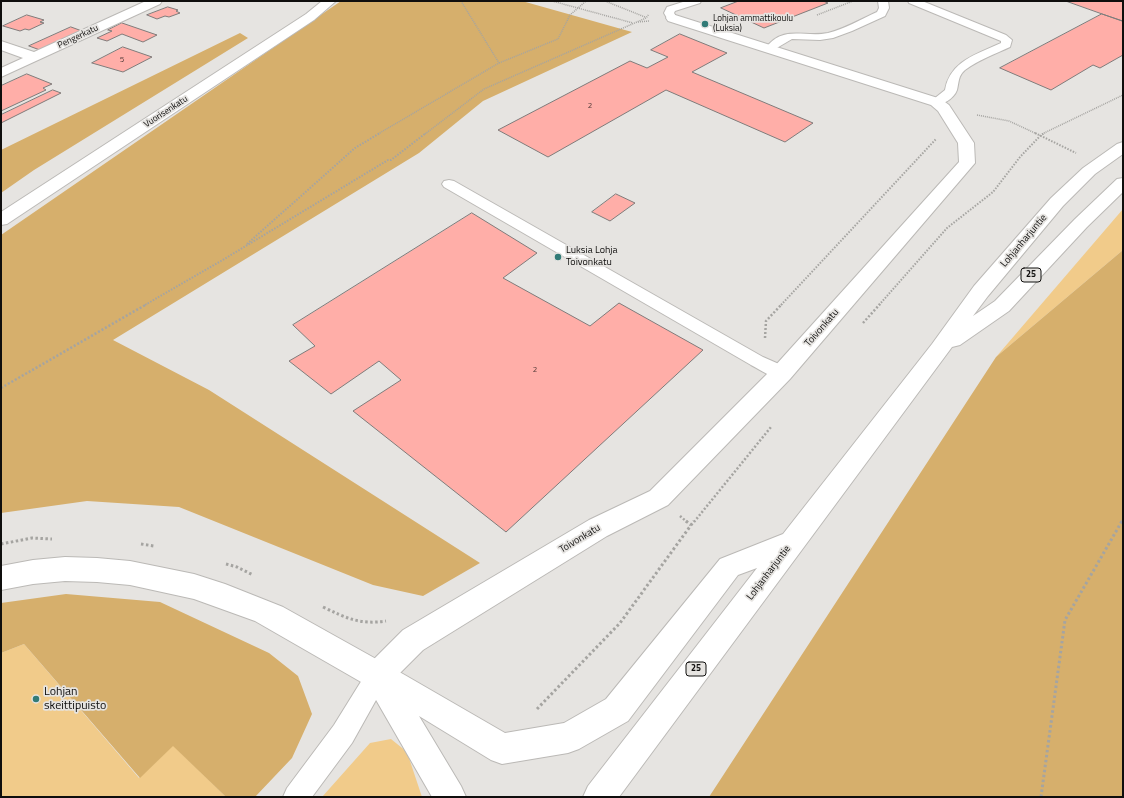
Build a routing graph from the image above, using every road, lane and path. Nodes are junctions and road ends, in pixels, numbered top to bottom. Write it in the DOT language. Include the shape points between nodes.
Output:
graph roads {
  1 [pos="156,1"];
  2 [pos="330,1"];
  3 [pos="461,1"];
  4 [pos="552,1"];
  5 [pos="586,1"];
  6 [pos="605,1"];
  7 [pos="696,1"];
  8 [pos="883,1"];
  9 [pos="913,1"];
  10 [pos="578,8"];
  11 [pos="672,18"];
  12 [pos="634,23"];
  13 [pos="1,45"];
  14 [pos="770,49"];
  15 [pos="34,58"];
  16 [pos="499,63"];
  17 [pos="1,73"];
  18 [pos="1123,95"];
  19 [pos="940,105"];
  20 [pos="1041,135"];
  21 [pos="938,137"];
  22 [pos="1123,147"];
  23 [pos="1078,154"];
  24 [pos="1123,183"];
  25 [pos="449,184"];
  26 [pos="1,220"];
  27 [pos="242,248"];
  28 [pos="859,328"];
  29 [pos="939,349"];
  30 [pos="757,361"];
  31 [pos="782,373"];
  32 [pos="1,388"];
  33 [pos="775,422"];
  34 [pos="659,498"];
  35 [pos="1123,520"];
  36 [pos="691,525"];
  37 [pos="54,539"];
  38 [pos="793,542"];
  39 [pos="1,544"];
  40 [pos="137,544"];
  41 [pos="160,548"];
  42 [pos="222,563"];
  43 [pos="258,577"];
  44 [pos="1,578"];
  45 [pos="320,606"];
  46 [pos="388,620"];
  47 [pos="378,675"];
  48 [pos="533,714"];
  49 [pos="296,797"];
  50 [pos="450,797"];
  51 [pos="599,797"];
  52 [pos="1041,797"];
  1 -- 15 [label="main road, Pengerkatu"];
  2 -- 26 [label="main road, Vuorisenkatu" via="310,17"];
  3 -- 16 [label="path"];
  4 -- 10 [label="path"];
  5 -- 10 [label="path"];
  6 -- 12 [label="path" via="646,18"];
  7 -- 11 [label="lane" via="671,9 669,13"];
  8 -- 14 [label="lane" via="884,8 881,14 830,36 792,35"];
  9 -- 19 [label="lane" via="1006,40 1006,45 956,72 952,91"];
  10 -- 12 [label="path"];
  10 -- 16 [label="path" via="570,15 558,39"];
  11 -- 14 [label="main road"];
  12 -- 27 [label="path" via="484,89 391,160"];
  13 -- 15 [label="main road"];
  14 -- 19 [label="main road"];
  15 -- 17 [label="main road, Pengerkatu"];
  16 -- 27 [label="path" via="355,148"];
  18 -- 20 [label="path"];
  19 -- 20 [label="path" via="1009,121"];
  19 -- 31 [label="main road, Toivonkatu" via="966,143 967,163"];
  20 -- 23 [label="path"];
  20 -- 28 [label="path" via="993,192 947,228"];
  21 -- 30 [label="path" via="766,321 765,349"];
  22 -- 29 [label="main road, Lohjanharjuntie / 25" via="1089,171 1057,202 982,291"];
  24 -- 29 [label="main road, Lohjanharjuntie / 25" via="1002,306"];
  25 -- 30 [label="lane"];
  27 -- 32 [label="path"];
  29 -- 38 [label="main road, Lohjanharjuntie / 25"];
  30 -- 31 [label="lane"];
  31 -- 34 [label="main road, Toivonkatu"];
  33 -- 36 [label="path"];
  34 -- 36 [label="path"];
  34 -- 47 [label="main road, Toivonkatu" via="598,528 413,640"];
  35 -- 52 [label="path" via="1065,620"];
  36 -- 48 [label="path" via="620,623"];
  37 -- 39 [label="path" via="32,538"];
  38 -- 47 [label="main road" via="730,567 617,710 568,738 502,749"];
  38 -- 51 [label="main road, Lohjanharjuntie / 25"];
  40 -- 41 [label="path"];
  42 -- 43 [label="path"];
  44 -- 47 [label="main road" via="26,572 79,570 138,574 181,583 256,608"];
  45 -- 46 [label="path" via="355,622 375,623"];
  47 -- 49 [label="lane" via="343,734"];
  47 -- 50 [label="main road"];
}
